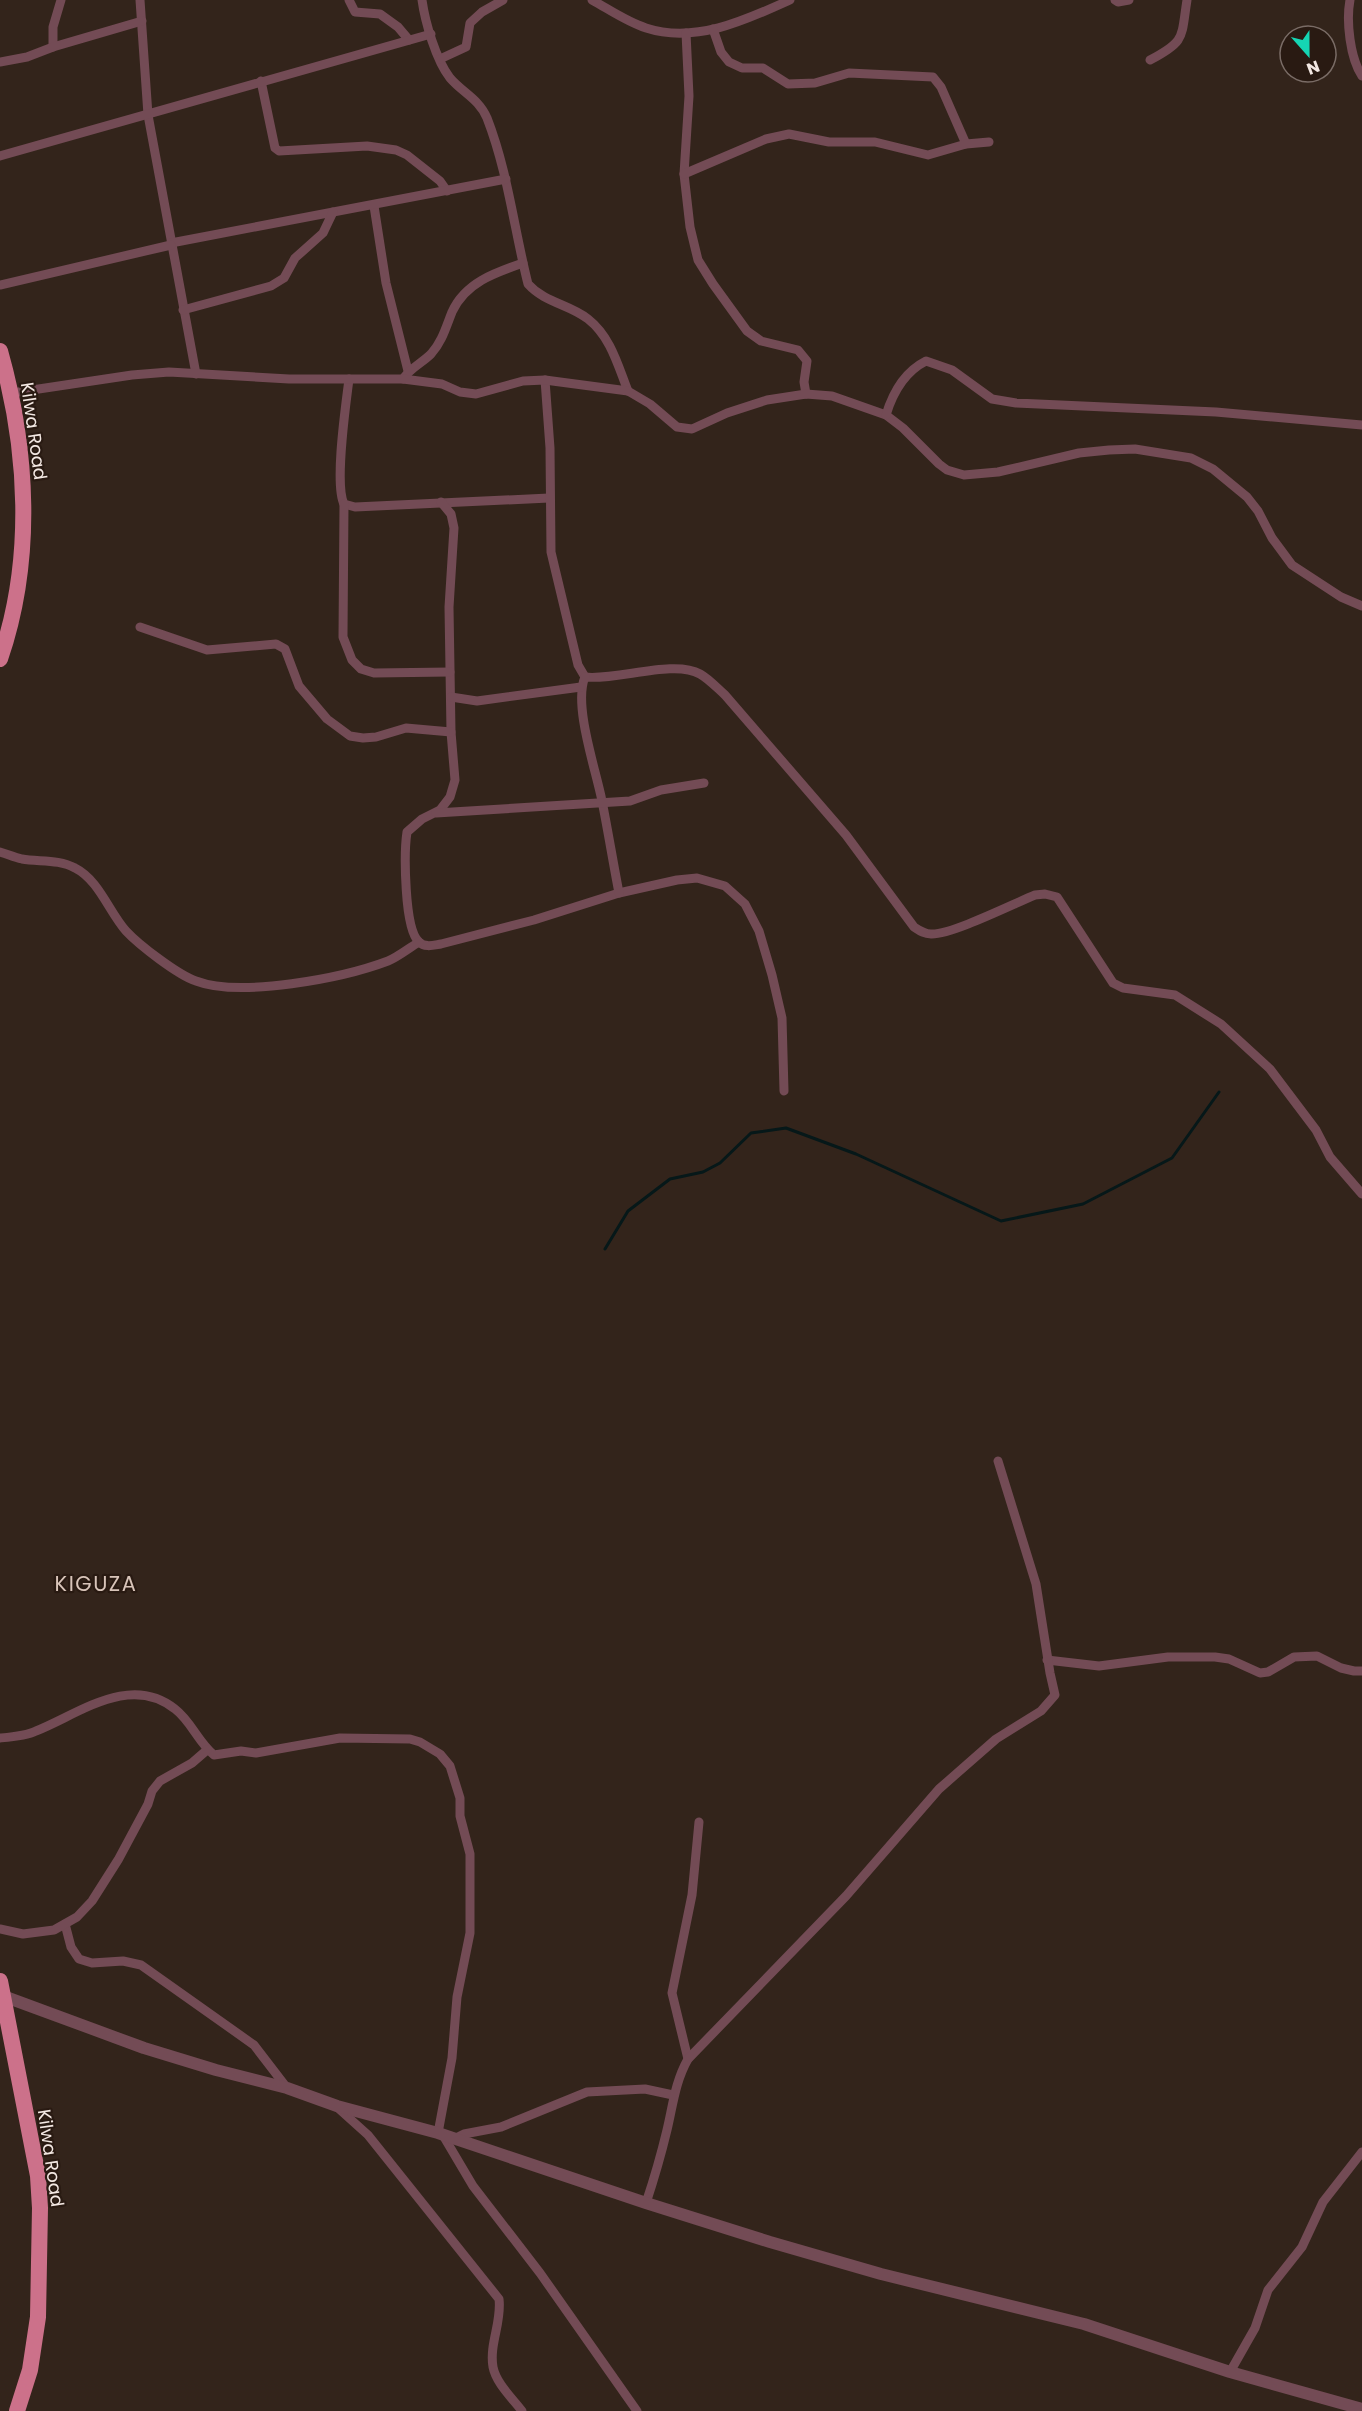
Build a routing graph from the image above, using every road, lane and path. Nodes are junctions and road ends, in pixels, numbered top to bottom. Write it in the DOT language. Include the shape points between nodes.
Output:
graph roads {
  1 [pos="61,0"];
  2 [pos="140,0"];
  3 [pos="349,0"];
  4 [pos="422,0"];
  5 [pos="503,0"];
  6 [pos="592,0"];
  7 [pos="790,0"];
  8 [pos="1114,0"];
  9 [pos="1129,0"];
  10 [pos="1187,0"];
  11 [pos="1350,0"];
  12 [pos="142,21"];
  13 [pos="712,29"];
  14 [pos="686,33"];
  15 [pos="431,34"];
  16 [pos="409,40"];
  17 [pos="53,47"];
  18 [pos="440,59"];
  19 [pos="1150,60"];
  20 [pos="0,62"];
  21 [pos="1362,76"];
  22 [pos="261,81"];
  23 [pos="148,115"];
  24 [pos="989,142"];
  25 [pos="966,144"];
  26 [pos="0,156"];
  27 [pos="684,174"];
  28 [pos="506,179"];
  29 [pos="447,191"];
  30 [pos="374,206"];
  31 [pos="333,213"];
  32 [pos="171,244"];
  33 [pos="523,262"];
  34 [pos="0,285"];
  35 [pos="183,310"];
  36 [pos="0,351"];
  37 [pos="196,374"];
  38 [pos="405,375"];
  39 [pos="349,379"];
  40 [pos="545,380"];
  41 [pos="628,391"];
  42 [pos="12,393"];
  43 [pos="806,394"];
  44 [pos="886,415"];
  45 [pos="1362,425"];
  46 [pos="549,498"];
  47 [pos="441,502"];
  48 [pos="344,504"];
  49 [pos="1362,606"];
  50 [pos="140,627"];
  51 [pos="0,659"];
  52 [pos="450,672"];
  53 [pos="585,677"];
  54 [pos="580,687"];
  55 [pos="451,697"];
  56 [pos="451,732"];
  57 [pos="704,783"];
  58 [pos="602,801"];
  59 [pos="436,813"];
  60 [pos="0,852"];
  61 [pos="619,893"];
  62 [pos="419,942"];
  63 [pos="784,1091"];
  64 [pos="1362,1194"];
  65 [pos="998,1461"];
  66 [pos="1047,1660"];
  67 [pos="1362,1671"];
  68 [pos="0,1738"];
  69 [pos="207,1750"];
  70 [pos="699,1822"];
  71 [pos="64,1924"];
  72 [pos="0,1929"];
  73 [pos="2,1989"];
  74 [pos="688,2059"];
  75 [pos="287,2088"];
  76 [pos="673,2095"];
  77 [pos="337,2106"];
  78 [pos="445,2136"];
  79 [pos="1362,2152"];
  80 [pos="646,2203"];
  81 [pos="1230,2372"];
  82 [pos="1362,2409"];
  83 [pos="17,2411"];
  84 [pos="522,2411"];
  85 [pos="637,2411"];
  1 -- 17 [label="street" via="53,27"];
  2 -- 12 [label="street"];
  3 -- 16 [label="street" via="355,12 380,14"];
  4 -- 15 [label="street"];
  5 -- 18 [label="street" via="470,23 466,47"];
  6 -- 14 [label="street" via="647,28"];
  7 -- 13 [label="street"];
  8 -- 9 [label="street"];
  10 -- 19 [label="street" via="1179,42"];
  11 -- 21 [label="street" via="1348,27"];
  12 -- 17 [label="street"];
  12 -- 23 [label="street"];
  13 -- 14 [label="street"];
  13 -- 25 [label="street" via="729,62 742,68 763,68 788,84 815,83 849,74 933,77"];
  14 -- 27 [label="street" via="689,96"];
  15 -- 16 [label="street"];
  15 -- 18 [label="street"];
  16 -- 22 [label="street"];
  17 -- 20 [label="street"];
  18 -- 28 [label="street" via="452,79 480,105"];
  22 -- 23 [label="street"];
  22 -- 29 [label="street" via="275,148 279,151 367,146 396,150 440,181"];
  23 -- 26 [label="street"];
  23 -- 32 [label="street"];
  24 -- 25 [label="street"];
  25 -- 27 [label="street" via="928,154 875,142 829,142 789,134 766,139"];
  27 -- 43 [label="street" via="698,260 747,331 761,341 803,353 807,361"];
  28 -- 29 [label="street"];
  28 -- 33 [label="street"];
  29 -- 30 [label="street"];
  30 -- 31 [label="street"];
  30 -- 38 [label="street"];
  31 -- 32 [label="street"];
  31 -- 35 [label="street" via="323,233 295,258 285,278 271,286"];
  32 -- 34 [label="street"];
  32 -- 35 [label="street"];
  33 -- 38 [label="street" via="483,278 463,294 437,345"];
  33 -- 41 [label="street" via="528,284 537,294 588,319 600,332 610,345"];
  35 -- 37 [label="street"];
  36 -- 42 [label="highway, Kilwa Road"];
  37 -- 39 [label="street"];
  37 -- 42 [label="street" via="132,375"];
  38 -- 39 [label="street"];
  38 -- 40 [label="street" via="476,394 523,381"];
  39 -- 48 [label="street" via="343,431"];
  40 -- 41 [label="street"];
  40 -- 46 [label="street"];
  41 -- 43 [label="street" via="677,427 692,429 751,404"];
  42 -- 51 [label="highway, Kilwa Road" via="24,505 14,614"];
  43 -- 44 [label="street" via="849,400"];
  44 -- 45 [label="street" via="905,375 926,361 951,370 992,399 1016,403 1216,412"];
  44 -- 49 [label="street" via="939,465 964,475 1109,450 1135,449 1191,458 1213,469 1247,497 1292,565"];
  46 -- 47 [label="street"];
  46 -- 53 [label="street" via="553,565 578,665"];
  47 -- 48 [label="street" via="355,507"];
  47 -- 52 [label="street" via="451,514 454,528"];
  48 -- 52 [label="street" via="343,637 352,660 361,669 374,673"];
  50 -- 56 [label="street" via="207,650 281,645 299,686 327,719 350,736 376,737 406,728"];
  52 -- 55 [label="street"];
  53 -- 54 [label="street"];
  53 -- 64 [label="street" via="687,669 704,676 816,799 914,927 922,932 950,931 1035,895 1057,897 1113,983 1123,988 1175,995 1186,1001 1221,1024 1270,1069 1316,1130 1330,1157"];
  54 -- 55 [label="street" via="477,701"];
  54 -- 58 [label="street"];
  55 -- 56 [label="street"];
  56 -- 59 [label="street" via="455,780 450,797"];
  57 -- 58 [label="street" via="661,790 630,801"];
  58 -- 59 [label="street"];
  58 -- 61 [label="street"];
  59 -- 62 [label="street" via="407,832 405,844 411,929"];
  60 -- 62 [label="street" via="77,868 126,931 175,970 213,986 268,986 349,973 390,960"];
  61 -- 62 [label="street" via="441,944 427,946"];
  61 -- 63 [label="street" via="698,878 725,885 745,904 759,931 782,1018"];
  65 -- 66 [label="street" via="1036,1584"];
  66 -- 67 [label="street" via="1099,1666 1168,1657 1215,1657 1260,1673 1294,1657 1317,1656 1341,1668"];
  66 -- 74 [label="street" via="1055,1695 1050,1703 996,1739 939,1789 846,1896"];
  68 -- 69 [label="street" via="34,1733 93,1704 128,1694 159,1700 174,1708"];
  69 -- 71 [label="street" via="160,1781 92,1901"];
  69 -- 78 [label="street" via="220,1755 256,1753 340,1738 410,1739 440,1754 450,1766 470,1854 471,1922 454,2019"];
  70 -- 74 [label="street" via="692,1895 672,1993"];
  71 -- 72 [label="street" via="54,1930 23,1934"];
  71 -- 75 [label="street" via="79,1959 92,1964 123,1961 141,1965 254,2045"];
  73 -- 75 [label="street" via="144,2048"];
  73 -- 83 [label="highway, Kilwa Road" via="38,2176 40,2208 38,2316 30,2370"];
  74 -- 76 [label="street"];
  75 -- 77 [label="street"];
  76 -- 78 [label="street" via="645,2090 587,2092 501,2127"];
  76 -- 80 [label="street" via="666,2138"];
  77 -- 78 [label="street"];
  77 -- 84 [label="street" via="368,2135 499,2299 493,2366"];
  78 -- 80 [label="street"];
  78 -- 85 [label="street" via="473,2186"];
  79 -- 81 [label="street" via="1323,2202 1302,2247 1268,2290 1255,2328"];
  80 -- 81 [label="street" via="881,2274 1084,2324"];
  81 -- 82 [label="street"];
}
